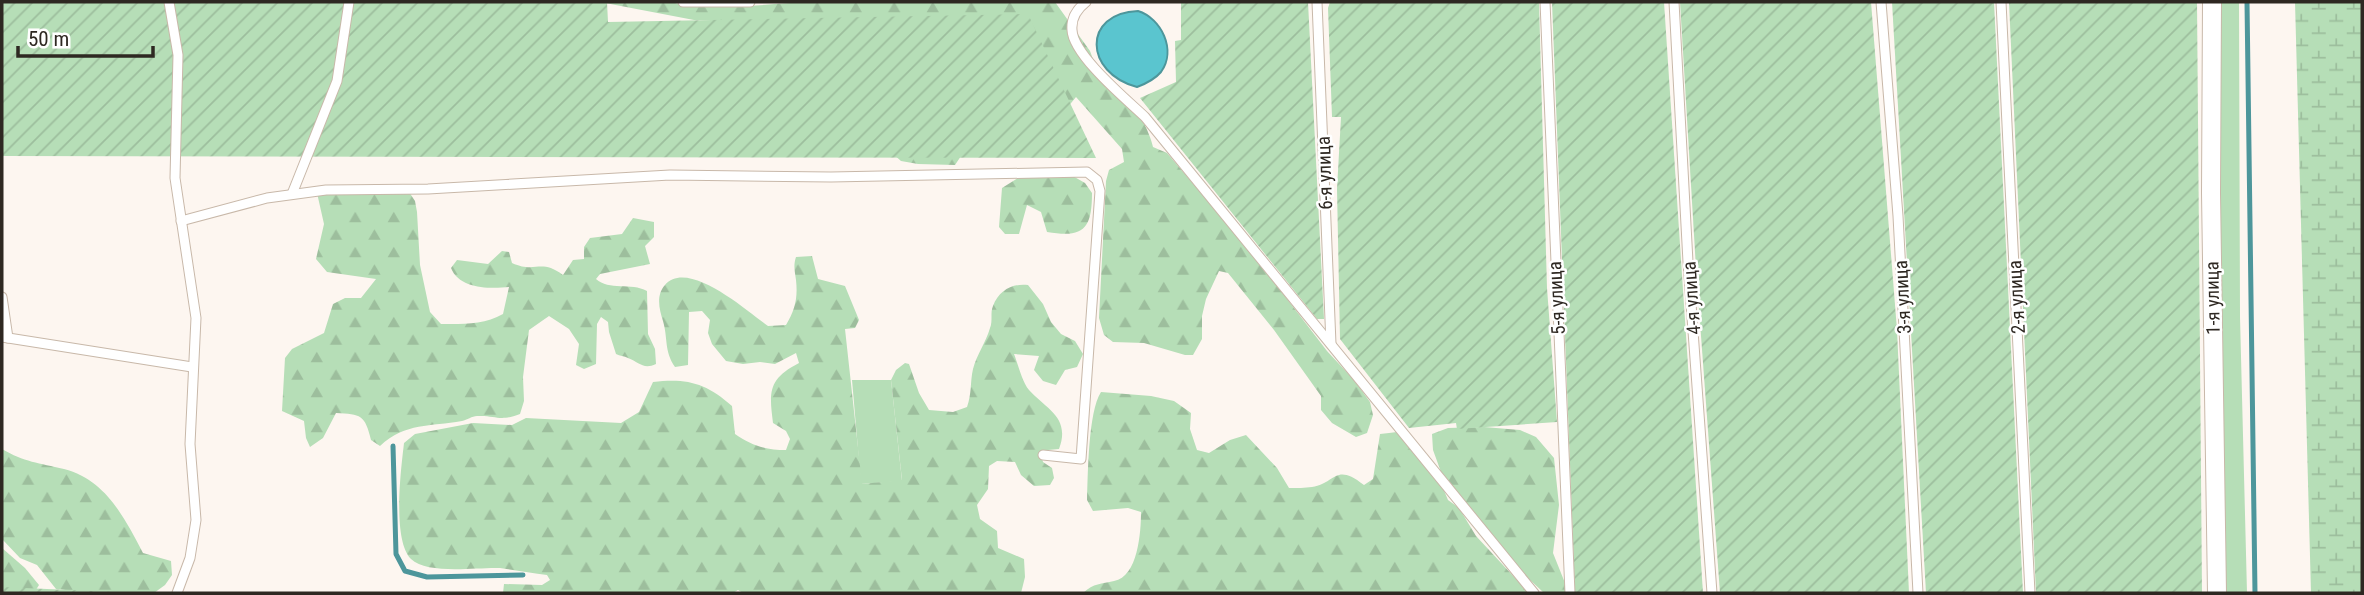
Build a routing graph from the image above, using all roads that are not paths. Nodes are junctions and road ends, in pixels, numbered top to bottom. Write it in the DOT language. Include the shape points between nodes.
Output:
graph roads {
  1 [pos="169,2"];
  2 [pos="349,2"];
  3 [pos="683,2"];
  4 [pos="750,2"];
  5 [pos="1086,2"];
  6 [pos="1317,2"];
  7 [pos="1545,2"];
  8 [pos="1674,2"];
  9 [pos="1881,2"];
  10 [pos="2001,2"];
  11 [pos="2212,2"];
  12 [pos="292,194"];
  13 [pos="181,221"];
  14 [pos="2,297"];
  15 [pos="5,338"];
  16 [pos="1331,344"];
  17 [pos="192,368"];
  18 [pos="1042,456"];
  19 [pos="177,593"];
  20 [pos="1534,593"];
  21 [pos="1570,593"];
  22 [pos="1713,593"];
  23 [pos="1918,593"];
  24 [pos="2030,593"];
  25 [pos="2217,593"];
  1 -- 13 [label="lane" via="178,55 174,149"];
  2 -- 12 [label="lane" via="337,81"];
  3 -- 4 [label="lane"];
  5 -- 16 [label="lane" via="1074,14 1075,42 1102,77 1145,117"];
  6 -- 16 [label="lane, 6-я улица"];
  7 -- 21 [label="lane, 5-я улица"];
  8 -- 22 [label="lane, 4-я улица"];
  9 -- 23 [label="lane, 3-я улица" via="1898,216"];
  10 -- 24 [label="lane, 2-я улица"];
  11 -- 25 [label="street, 1-я улица"];
  12 -- 13 [label="lane"];
  12 -- 18 [label="lane" via="670,175 1087,172 1097,180 1100,191 1082,459"];
  13 -- 17 [label="lane" via="196,318"];
  14 -- 15 [label="lane"];
  15 -- 17 [label="lane"];
  16 -- 20 [label="lane"];
  17 -- 19 [label="lane" via="190,444 196,520 190,558"];
}
